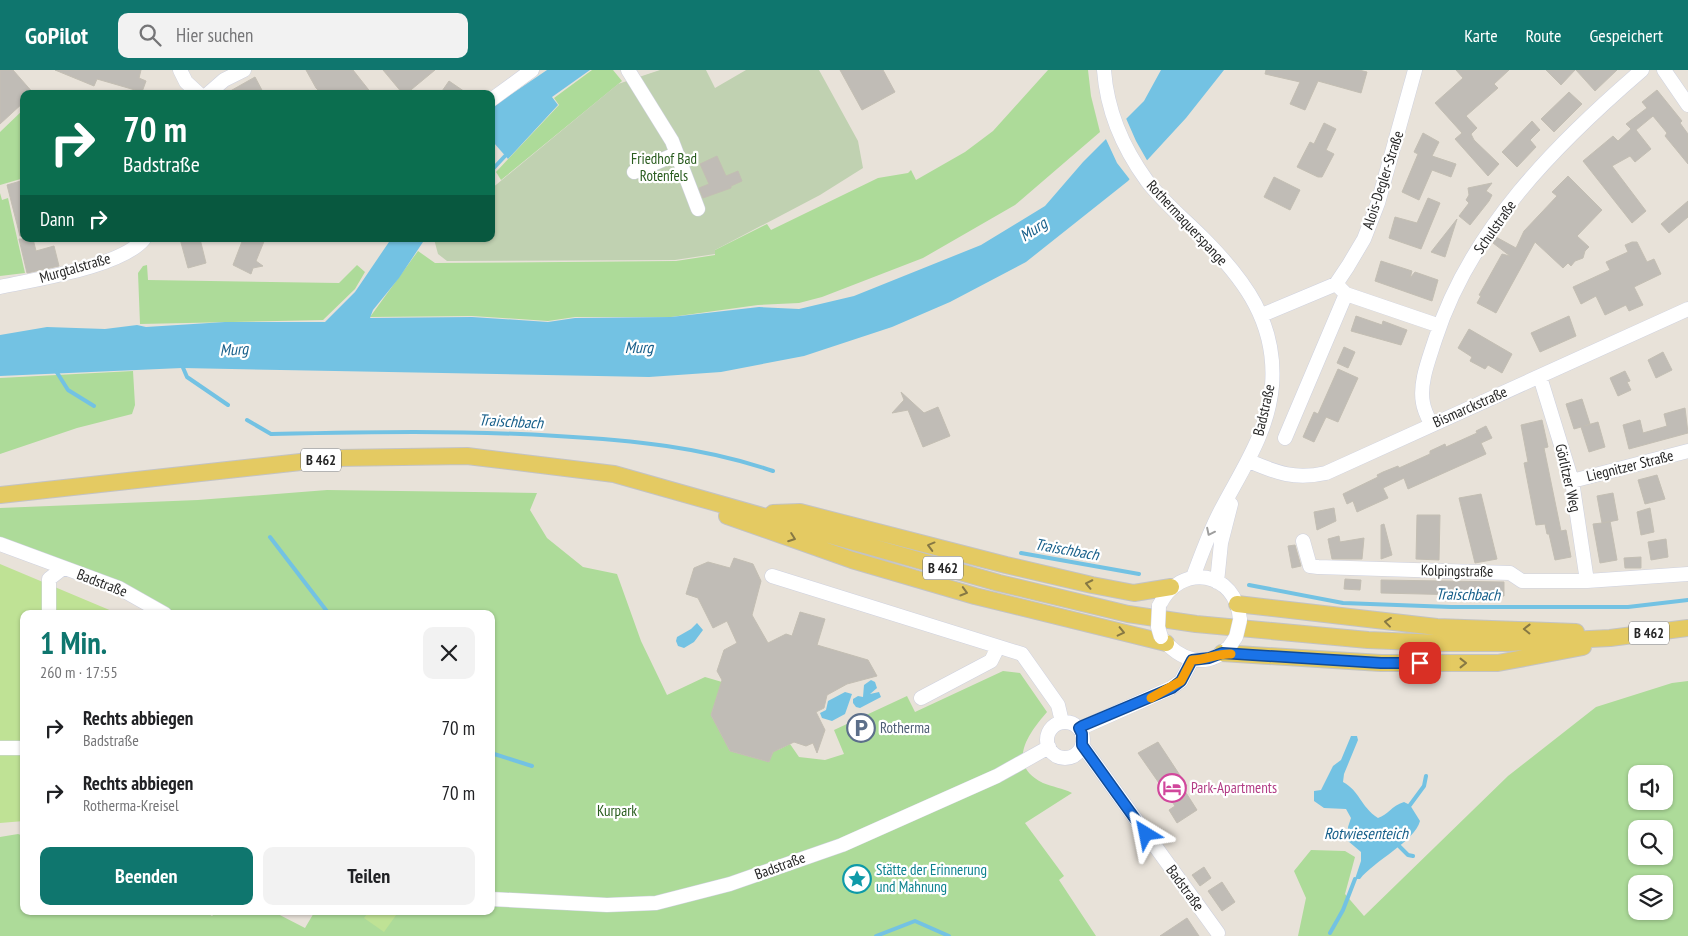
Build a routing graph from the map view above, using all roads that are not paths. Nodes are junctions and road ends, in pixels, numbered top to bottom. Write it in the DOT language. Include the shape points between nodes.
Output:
graph roads {
  1 [pos="180,70"];
  2 [pos="244,70"];
  3 [pos="532,70"];
  4 [pos="628,70"];
  5 [pos="1104,70"];
  6 [pos="1415,70"];
  7 [pos="1642,70"];
  8 [pos="1664,70"];
  9 [pos="195,90"];
  10 [pos="213,90"];
  11 [pos="495,97"];
  12 [pos="1688,105"];
  13 [pos="676,154"];
  14 [pos="634,172"];
  15 [pos="698,209"];
  16 [pos="141,242"];
  17 [pos="0,287"];
  18 [pos="1341,289"];
  19 [pos="1688,309"];
  20 [pos="1262,315"];
  21 [pos="1440,326"];
  22 [pos="1540,377"];
  23 [pos="1431,424"];
  24 [pos="1285,438"];
  25 [pos="1688,451"];
  26 [pos="1246,468"];
  27 [pos="614,474"];
  28 [pos="1572,481"];
  29 [pos="0,495"];
  30 [pos="761,514"];
  31 [pos="1303,541"];
  32 [pos="0,544"];
  33 [pos="63,568"];
  34 [pos="1688,574"];
  35 [pos="772,576"];
  36 [pos="1193,577"];
  37 [pos="1587,581"];
  38 [pos="1217,582"];
  39 [pos="1171,587"];
  40 [pos="1237,604"];
  41 [pos="48,610"];
  42 [pos="159,610"];
  43 [pos="1688,628"];
  44 [pos="1610,638"];
  45 [pos="1164,640"];
  46 [pos="998,647"];
  47 [pos="1226,650"];
  48 [pos="1192,660"];
  49 [pos="921,698"];
  50 [pos="1062,722"];
  51 [pos="1079,728"];
  52 [pos="1082,745"];
  53 [pos="1049,747"];
  54 [pos="0,748"];
  55 [pos="20,748"];
  56 [pos="495,899"];
  57 [pos="1218,933"];
  1 -- 9 [label="street"];
  2 -- 10 [label="street"];
  3 -- 11 [label="street"];
  4 -- 13 [label="street" via="672,141"];
  5 -- 20 [label="street, Rothermaquerspange" via="1116,128 1134,160 1164,201 1204,238 1240,280"];
  6 -- 18 [label="street, Alois-Degler-Straße" via="1378,203"];
  7 -- 21 [label="street, Schulstraße" via="1604,102 1538,170 1491,228 1463,274"];
  8 -- 12 [label="street"];
  13 -- 14 [label="street"];
  13 -- 15 [label="street"];
  16 -- 17 [label="street, Murgtalstraße" via="134,249 78,270"];
  18 -- 20 [label="street"];
  18 -- 21 [label="street"];
  18 -- 24 [label="street, Alois-Degler-Straße"];
  19 -- 22 [label="street, Bismarckstraße"];
  20 -- 26 [label="street, Badstraße" via="1272,361 1272,387 1264,421"];
  21 -- 23 [label="street, Schulstraße" via="1425,373 1422,402"];
  22 -- 23 [label="street, Bismarckstraße"];
  22 -- 28 [label="street, Görlitzer Weg"];
  23 -- 26 [label="street, Bismarckstraße" via="1326,473 1307,477 1287,476"];
  25 -- 28 [label="street, Liegnitzer Straße"];
  26 -- 36 [label="street, Badstraße, one-way" via="1206,539"];
  26 -- 38 [label="street, Badstraße" via="1221,542"];
  27 -- 29 [label="main road, B 462" via="467,456 338,458"];
  27 -- 30 [label="main road, B 462"];
  27 -- 45 [label="main road, one-way" via="646,493 746,521 852,560 976,596"];
  28 -- 37 [label="street, Görlitzer Weg"];
  39 -- 30 [label="main road, one-way" via="1134,593 1006,566 800,512"];
  30 -- 44 [label="main road, B 462" via="1056,598 1128,614 1196,624 1368,640 1440,643"];
  31 -- 37 [label="street, Kolpingstraße" via="1310,566 1318,568 1510,572 1522,581"];
  32 -- 33 [label="street, Badstraße"];
  33 -- 41 [label="street" via="50,579"];
  33 -- 42 [label="street, Badstraße" via="118,588"];
  34 -- 37 [label="street, Kolpingstraße"];
  35 -- 46 [label="street"];
  36 -- 38 [label="street"];
  36 -- 39 [label="street"];
  38 -- 40 [label="street" via="1227,588"];
  39 -- 45 [label="street, bridge" via="1159,606 1157,616"];
  44 -- 40 [label="main road, one-way" via="1565,630 1437,627"];
  40 -- 47 [label="street, bridge" via="1240,620 1236,636"];
  43 -- 44 [label="main road, B 462"];
  47 -- 44 [label="main road, one-way" via="1381,663 1498,663 1572,650"];
  45 -- 48 [label="street" via="1178,654"];
  46 -- 49 [label="street" via="991,661"];
  46 -- 50 [label="street" via="1022,654 1058,704"];
  47 -- 48 [label="street" via="1209,658"];
  48 -- 51 [label="street" via="1181,681 1172,688"];
  50 -- 51 [label="street"];
  50 -- 53 [label="street" via="1049,731"];
  51 -- 52 [label="street, Badstraße"];
  52 -- 53 [label="street" via="1075,754 1063,757"];
  52 -- 57 [label="street, Badstraße"];
  53 -- 56 [label="street, Badstraße" via="997,776 842,845 730,884 656,903 607,905"];
  54 -- 55 [label="street"];
}
